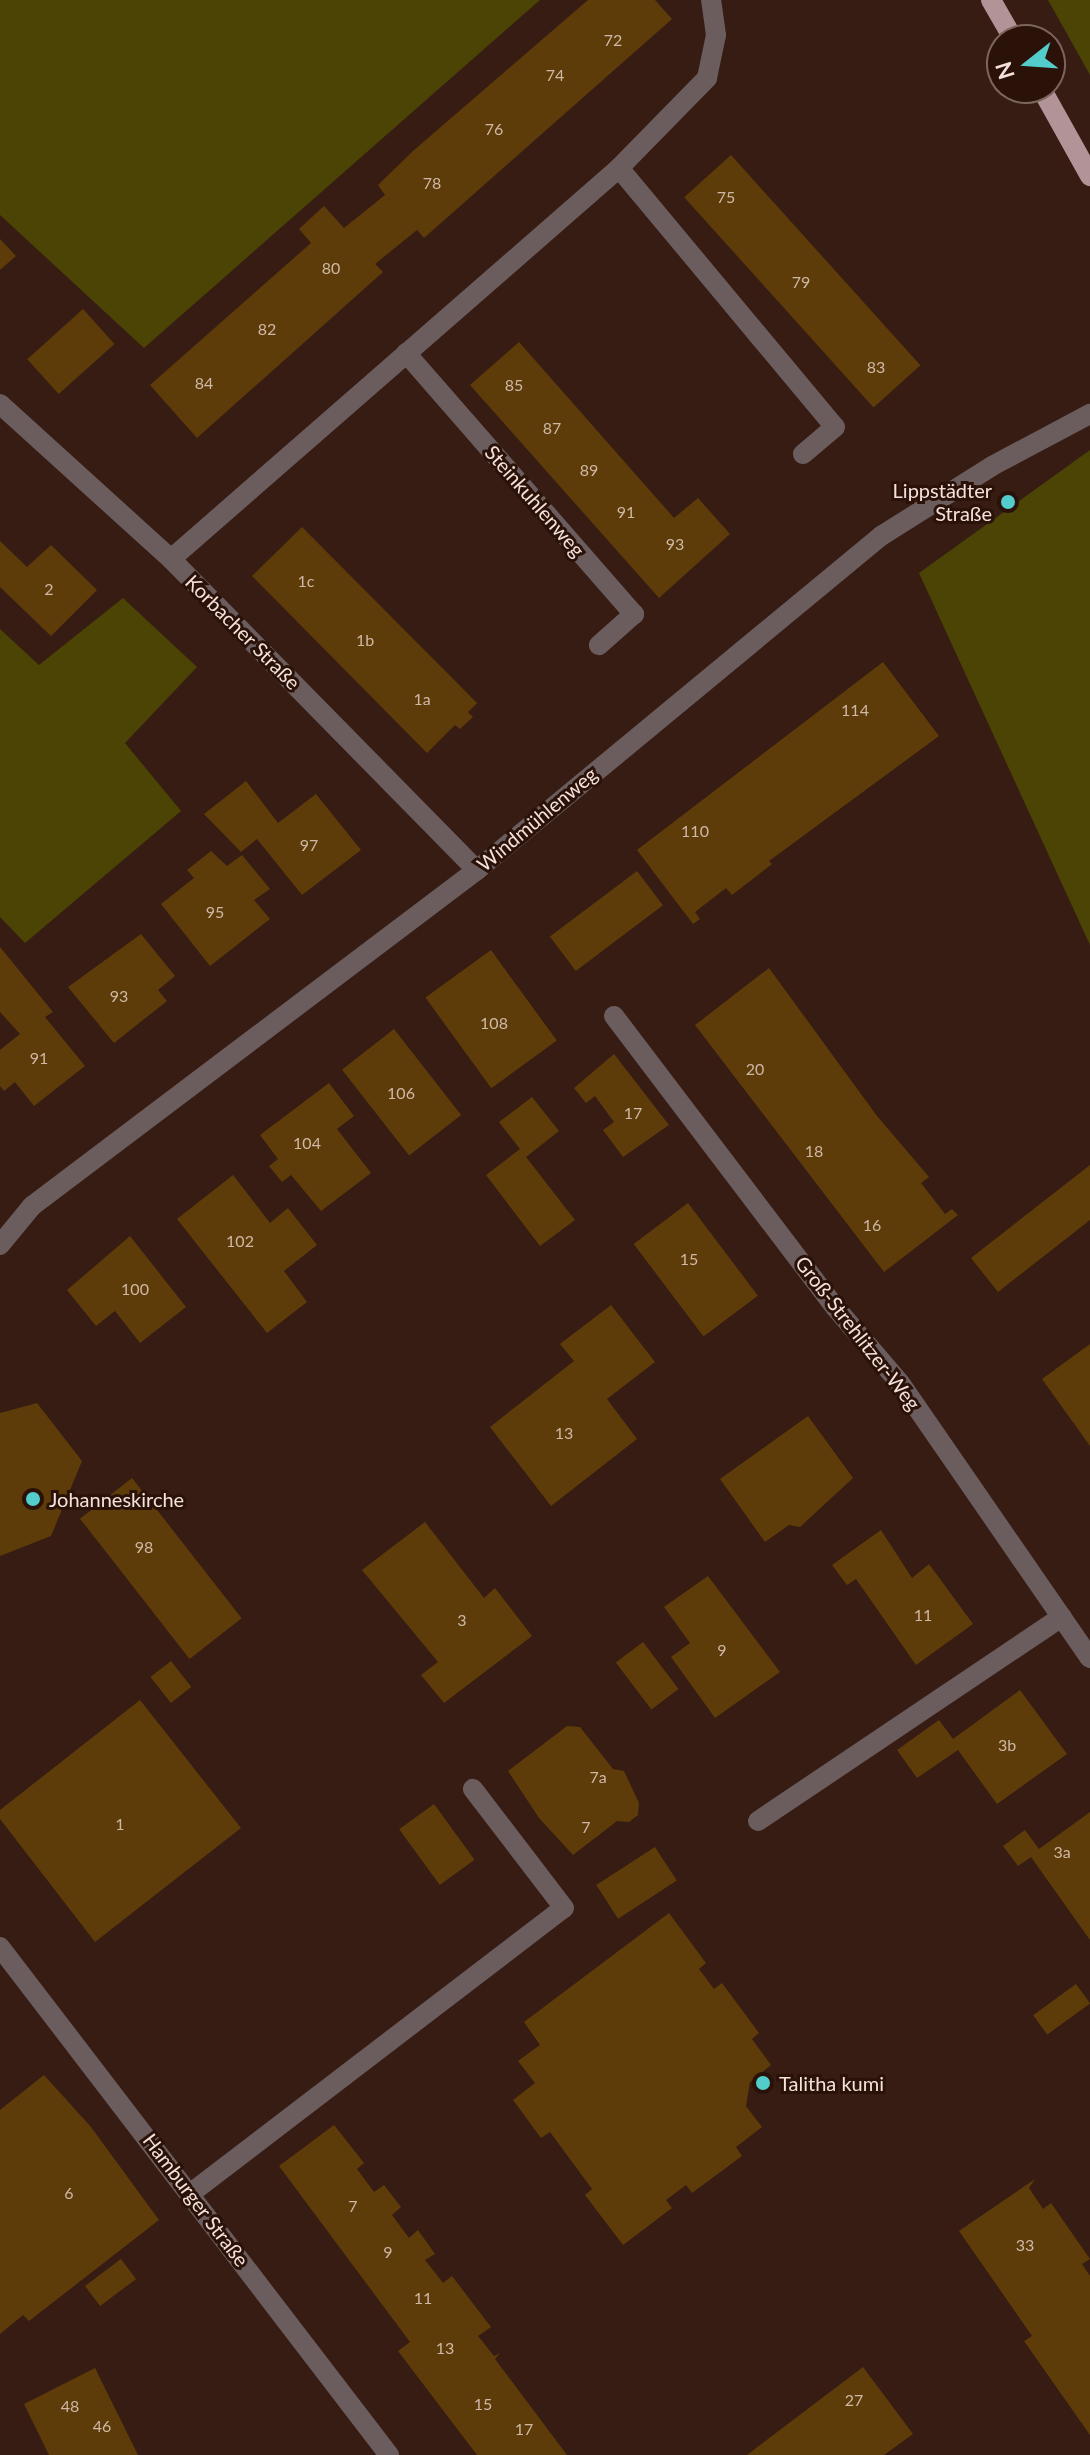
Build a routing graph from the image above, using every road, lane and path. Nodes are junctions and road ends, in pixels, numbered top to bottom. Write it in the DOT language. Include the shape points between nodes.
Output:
graph roads {
  1 [pos="711,0"];
  2 [pos="991,0"];
  3 [pos="1005,24"];
  4 [pos="1050,104"];
  5 [pos="619,168"];
  6 [pos="1090,176"];
  7 [pos="406,353"];
  8 [pos="0,404"];
  9 [pos="1090,414"];
  10 [pos="803,454"];
  11 [pos="171,559"];
  12 [pos="599,645"];
  13 [pos="477,870"];
  14 [pos="614,1016"];
  15 [pos="0,1245"];
  16 [pos="1062,1617"];
  17 [pos="1090,1658"];
  18 [pos="473,1789"];
  19 [pos="758,1821"];
  20 [pos="0,1947"];
  21 [pos="191,2193"];
  22 [pos="389,2455"];
  1 -- 5 [label="street" via="716,35 707,78"];
  2 -- 3 [label="main road"];
  4 -- 6 [label="main road"];
  5 -- 7 [label="street"];
  5 -- 10 [label="street" via="835,427"];
  7 -- 11 [label="street"];
  7 -- 12 [label="street, Steinkuhlenweg" via="634,614"];
  8 -- 11 [label="street, Korbacher Straße"];
  9 -- 13 [label="street, Windmühlenweg" via="992,466 881,536"];
  11 -- 13 [label="street, Korbacher Straße"];
  13 -- 15 [label="street, Windmühlenweg" via="32,1206"];
  14 -- 16 [label="street, Groß-Strehlitzer-Weg" via="835,1307 900,1383"];
  16 -- 17 [label="street, Groß-Strehlitzer-Weg"];
  16 -- 19 [label="street"];
  18 -- 21 [label="street" via="564,1908"];
  20 -- 21 [label="street, Hamburger Straße"];
  21 -- 22 [label="street, Hamburger Straße"];
}
